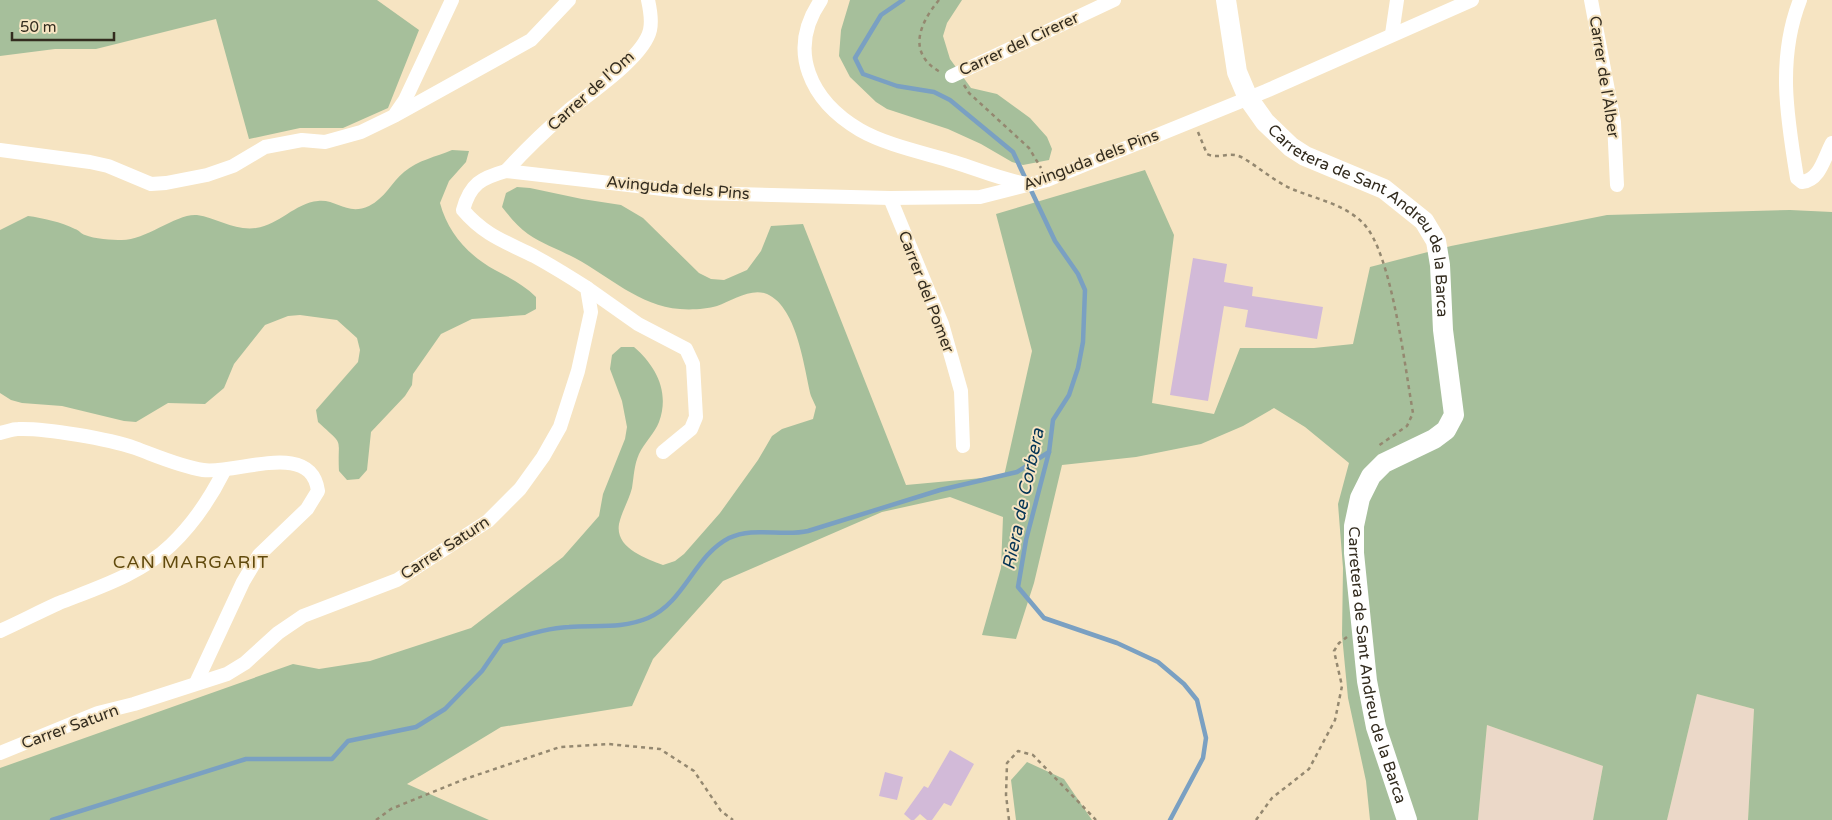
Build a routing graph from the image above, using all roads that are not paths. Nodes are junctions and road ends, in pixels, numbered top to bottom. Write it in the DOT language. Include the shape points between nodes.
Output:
graph roads {
  1 [pos="452,0"];
  2 [pos="569,0"];
  3 [pos="648,0"];
  4 [pos="821,0"];
  5 [pos="1114,0"];
  6 [pos="1226,0"];
  7 [pos="1397,0"];
  8 [pos="1472,0"];
  9 [pos="1591,0"];
  10 [pos="1800,0"];
  11 [pos="1392,34"];
  12 [pos="952,76"];
  13 [pos="1248,98"];
  14 [pos="394,116"];
  15 [pos="1832,144"];
  16 [pos="0,150"];
  17 [pos="506,171"];
  18 [pos="1032,185"];
  19 [pos="1617,185"];
  20 [pos="890,198"];
  21 [pos="587,288"];
  22 [pos="0,434"];
  23 [pos="963,446"];
  24 [pos="663,452"];
  25 [pos="224,471"];
  26 [pos="0,631"];
  27 [pos="196,683"];
  28 [pos="0,753"];
  29 [pos="1407,820"];
  1 -- 14 [label="street" via="405,100"];
  2 -- 14 [label="street" via="531,40"];
  3 -- 17 [label="street, Carrer de l'Om" via="650,31 636,53 525,150"];
  4 -- 18 [label="street" via="808,22 805,66 825,103 843,119 862,131 894,143 999,179"];
  5 -- 12 [label="street, Carrer del Cirerer"];
  6 -- 13 [label="street, Carretera de Sant Andreu de la Barca" via="1234,58"];
  7 -- 11 [label="street"];
  8 -- 11 [label="street, Avinguda dels Pins"];
  9 -- 19 [label="street, Carrer de l'Àlber" via="1614,122"];
  10 -- 15 [label="street" via="1788,38 1784,73 1788,128 1798,178 1802,182 1810,181 1816,175"];
  11 -- 13 [label="street, Avinguda dels Pins"];
  13 -- 18 [label="street, Avinguda dels Pins"];
  13 -- 29 [label="street, Carretera de Sant Andreu de la Barca" via="1265,122 1291,148 1384,189 1424,221 1436,241 1454,415 1446,430 1434,439 1384,463 1364,487 1354,526 1361,633 1376,727"];
  14 -- 16 [label="street" via="361,132 325,142 302,140 265,147 233,166 166,184 151,184 90,162"];
  17 -- 20 [label="street, Avinguda dels Pins" via="698,193"];
  17 -- 21 [label="street" via="483,177 467,194 463,210 494,238 534,256"];
  18 -- 20 [label="street, Avinguda dels Pins" via="980,197"];
  20 -- 23 [label="street, Carrer del Pomer" via="942,324 961,391"];
  21 -- 24 [label="street" via="638,324 686,349 693,364 696,417 690,429"];
  21 -- 27 [label="street, Carrer Saturn" via="591,312 578,371 560,427 520,489 495,515 461,541 397,580 303,616 278,633 245,663 227,674"];
  22 -- 25 [label="street" via="18,429 96,439 132,447 174,463"];
  25 -- 26 [label="street" via="192,523 152,560 107,584"];
  25 -- 27 [label="street" via="283,462 305,467 316,478 318,492 307,509 259,556"];
  27 -- 28 [label="street, Carrer Saturn" via="98,713"];
}
